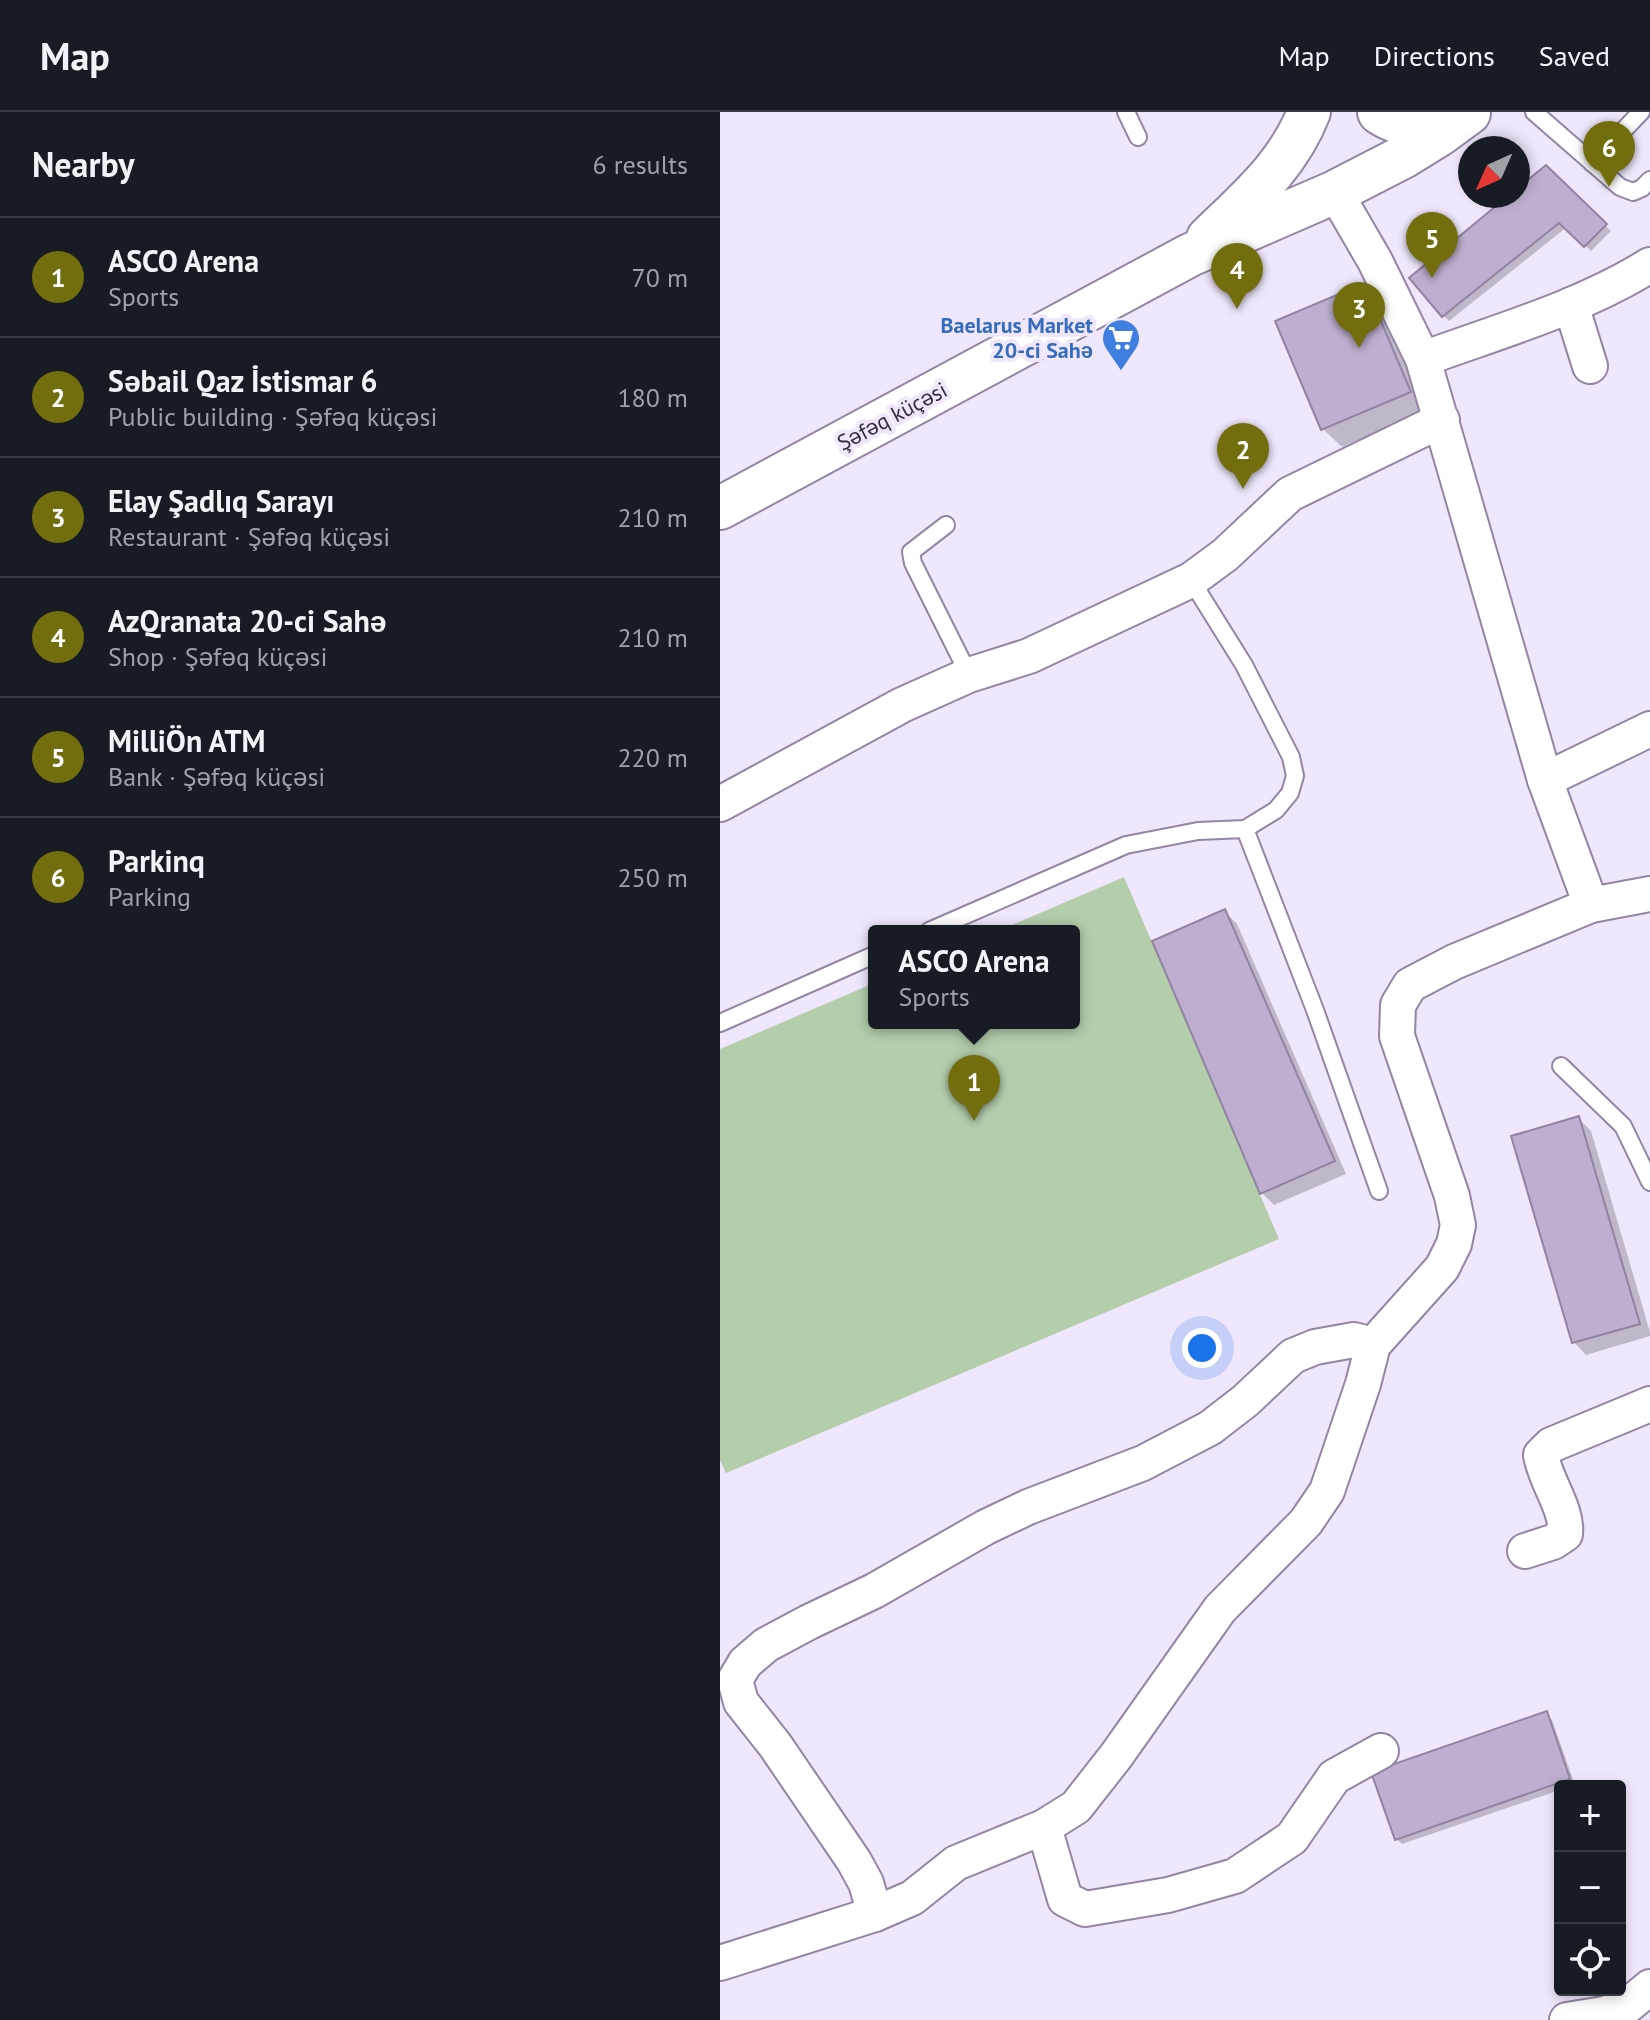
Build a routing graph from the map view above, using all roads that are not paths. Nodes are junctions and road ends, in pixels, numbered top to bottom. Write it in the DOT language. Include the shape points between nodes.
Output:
graph roads {
  1 [pos="1126,112"];
  2 [pos="1309,112"];
  3 [pos="1380,112"];
  4 [pos="1468,112"];
  5 [pos="1534,112"];
  6 [pos="1641,112"];
  7 [pos="1138,137"];
  8 [pos="1592,163"];
  9 [pos="1650,180"];
  10 [pos="1335,192"];
  11 [pos="1190,255"];
  12 [pos="1650,265"];
  13 [pos="1571,305"];
  14 [pos="1423,359"];
  15 [pos="1590,366"];
  16 [pos="1442,420"];
  17 [pos="720,508"];
  18 [pos="946,525"];
  19 [pos="1191,580"];
  20 [pos="969,675"];
  21 [pos="1650,729"];
  22 [pos="1545,780"];
  23 [pos="720,804"];
  24 [pos="1245,829"];
  25 [pos="1650,894"];
  26 [pos="1591,905"];
  27 [pos="943,925"];
  28 [pos="868,958"];
  29 [pos="720,1023"];
  30 [pos="1561,1066"];
  31 [pos="1650,1182"];
  32 [pos="1379,1191"];
  33 [pos="1373,1345"];
  34 [pos="1650,1404"];
  35 [pos="1525,1551"];
  36 [pos="730,1708"];
  37 [pos="1381,1751"];
  38 [pos="1044,1827"];
  39 [pos="875,1914"];
  40 [pos="720,1963"];
  41 [pos="1650,1987"];
  42 [pos="1567,2020"];
  1 -- 7 [label="lane"];
  2 -- 11 [label="street" via="1288,154 1265,183"];
  3 -- 4 [label="main road" via="1412,124 1437,124"];
  4 -- 10 [label="street" via="1405,156"];
  5 -- 8 [label="lane"];
  6 -- 8 [label="lane"];
  8 -- 9 [label="lane" via="1633,192"];
  10 -- 11 [label="street"];
  10 -- 14 [label="street"];
  11 -- 17 [label="street, Şəfəq küçəsi"];
  12 -- 13 [label="street"];
  13 -- 14 [label="street"];
  13 -- 15 [label="street"];
  14 -- 16 [label="street"];
  16 -- 19 [label="street" via="1290,494"];
  16 -- 22 [label="street"];
  18 -- 20 [label="lane" via="911,552"];
  19 -- 20 [label="street" via="1029,656"];
  19 -- 24 [label="lane" via="1244,665 1291,757 1295,776 1290,793 1276,810"];
  20 -- 23 [label="street" via="902,705"];
  21 -- 22 [label="street"];
  22 -- 26 [label="street"];
  24 -- 27 [label="lane" via="1198,831 1126,845"];
  24 -- 32 [label="lane"];
  25 -- 26 [label="street"];
  26 -- 33 [label="street" via="1454,962 1410,985 1398,1005 1397,1036 1458,1225 1442,1268"];
  28 -- 29 [label="lane"];
  30 -- 31 [label="lane" via="1623,1126"];
  33 -- 36 [label="street" via="1354,1340 1293,1356 1210,1428 1143,1463 1014,1514 766,1645 735,1680"];
  33 -- 38 [label="street" via="1327,1491 1306,1522 1220,1609 1076,1807"];
  34 -- 35 [label="street" via="1551,1445 1541,1455 1566,1523 1565,1534"];
  36 -- 39 [label="street" via="775,1745 854,1861"];
  37 -- 38 [label="street" via="1334,1777 1292,1838 1235,1876 1168,1895 1085,1909 1065,1899"];
  38 -- 39 [label="street" via="956,1863 912,1898"];
  39 -- 40 [label="street"];
  41 -- 42 [label="street" via="1626,2007"];
}
